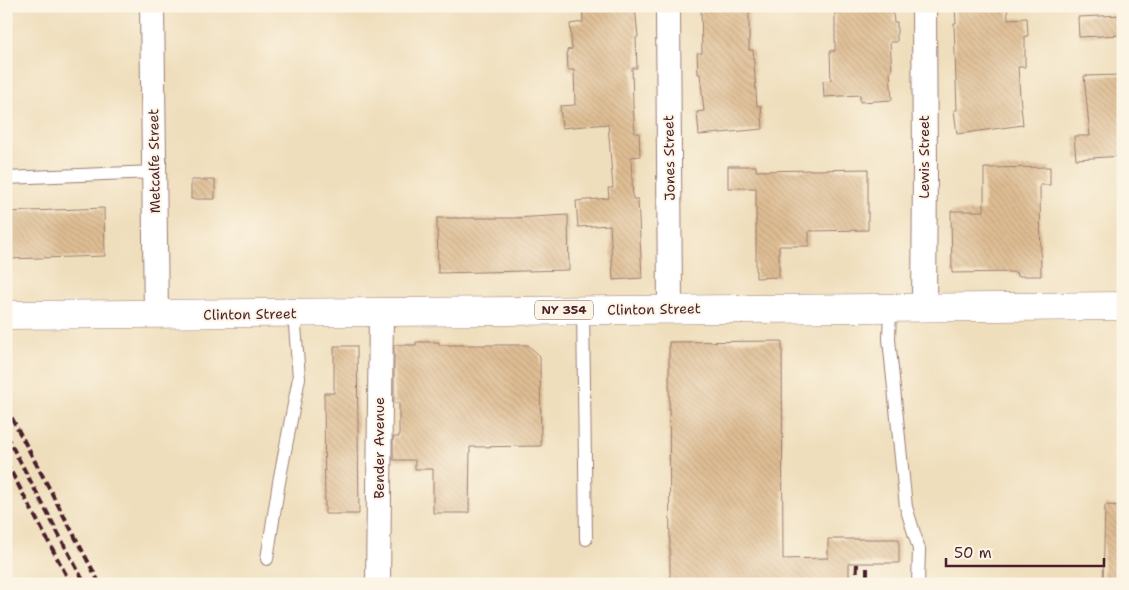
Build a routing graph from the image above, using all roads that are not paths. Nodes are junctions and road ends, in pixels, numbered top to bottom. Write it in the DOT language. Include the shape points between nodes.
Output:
graph roads {
  1 [pos="152,6"];
  2 [pos="668,6"];
  3 [pos="924,6"];
  4 [pos="154,172"];
  5 [pos="6,178"];
  6 [pos="1123,306"];
  7 [pos="924,307"];
  8 [pos="890,308"];
  9 [pos="670,309"];
  10 [pos="583,310"];
  11 [pos="380,312"];
  12 [pos="294,313"];
  13 [pos="6,315"];
  14 [pos="156,315"];
  15 [pos="586,539"];
  16 [pos="267,559"];
  17 [pos="378,584"];
  18 [pos="918,584"];
  1 -- 4 [label="street, Metcalfe Street"];
  2 -- 9 [label="street, Jones Street"];
  3 -- 7 [label="street, Lewis Street"];
  4 -- 5 [label="lane"];
  4 -- 14 [label="street, Metcalfe Street"];
  6 -- 7 [label="main road, Clinton Street / NY 354"];
  7 -- 8 [label="main road, Clinton Street / NY 354"];
  8 -- 9 [label="main road, Clinton Street / NY 354"];
  8 -- 18 [label="lane" via="889,339 906,507 920,548"];
  9 -- 10 [label="main road, Clinton Street / NY 354"];
  10 -- 11 [label="main road, Clinton Street / NY 354"];
  10 -- 15 [label="lane"];
  11 -- 12 [label="main road, Clinton Street / NY 354"];
  11 -- 17 [label="street, Bender Avenue"];
  12 -- 14 [label="main road, Clinton Street / NY 354"];
  12 -- 16 [label="lane" via="299,378"];
  13 -- 14 [label="main road, Clinton Street / NY 354"];
}
